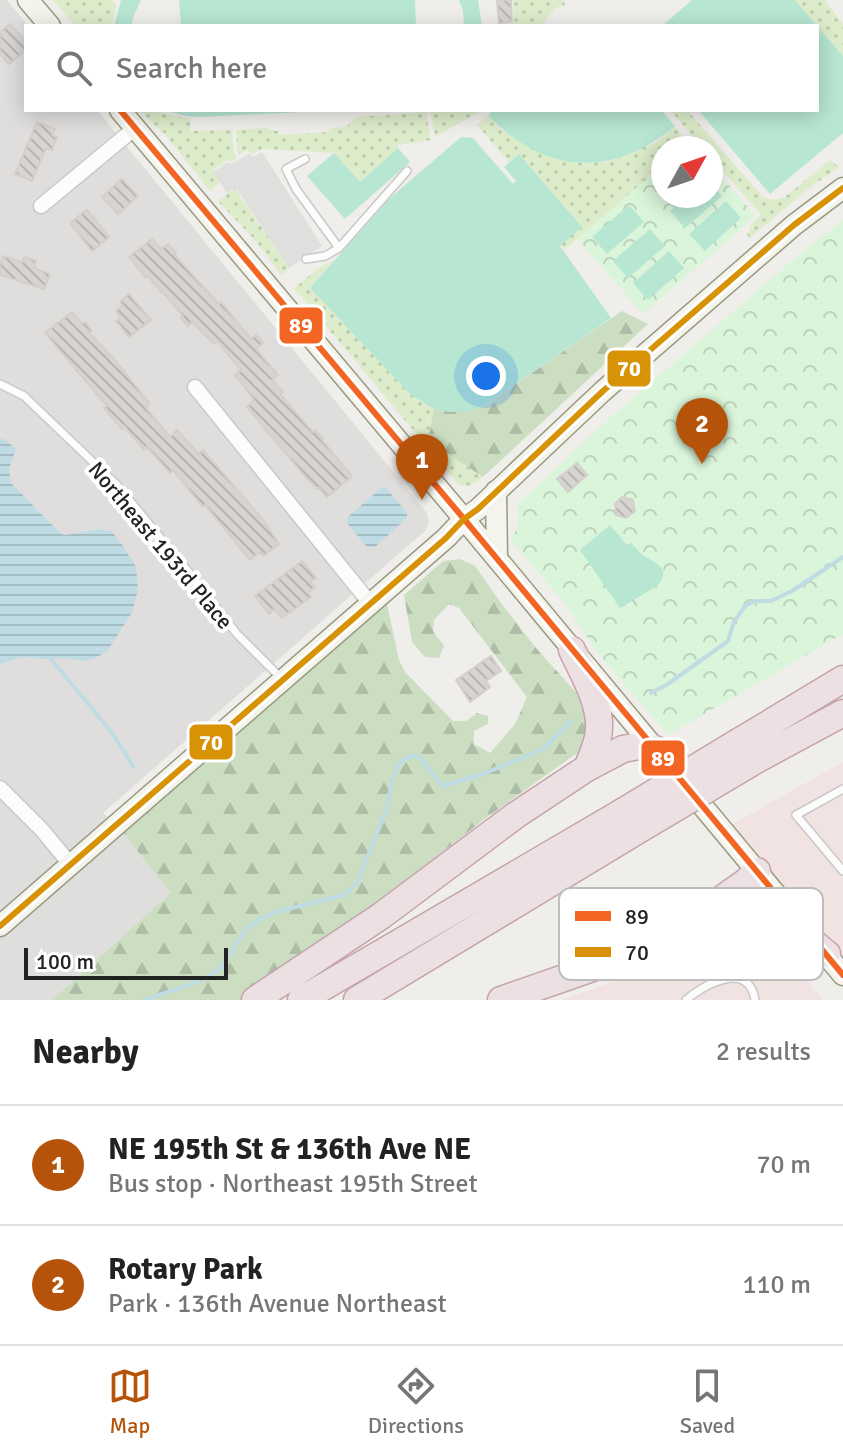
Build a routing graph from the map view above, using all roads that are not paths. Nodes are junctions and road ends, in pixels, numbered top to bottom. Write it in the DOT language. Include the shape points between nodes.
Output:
graph roads {
  1 [pos="28,0"];
  2 [pos="48,24"];
  3 [pos="122,112"];
  4 [pos="135,128"];
  5 [pos="305,159"];
  6 [pos="407,171"];
  7 [pos="843,188"];
  8 [pos="41,206"];
  9 [pos="339,248"];
  10 [pos="306,259"];
  11 [pos="0,384"];
  12 [pos="195,387"];
  13 [pos="496,491"];
  14 [pos="464,519"];
  15 [pos="497,559"];
  16 [pos="370,603"];
  17 [pos="572,650"];
  18 [pos="843,679"];
  19 [pos="283,680"];
  20 [pos="843,713"];
  21 [pos="655,749"];
  22 [pos="748,750"];
  23 [pos="587,768"];
  24 [pos="0,788"];
  25 [pos="843,789"];
  26 [pos="627,823"];
  27 [pos="71,865"];
  28 [pos="757,871"];
  29 [pos="843,871"];
  30 [pos="737,888"];
  31 [pos="771,888"];
  32 [pos="0,926"];
  33 [pos="559,980"];
  34 [pos="716,980"];
  35 [pos="738,980"];
  36 [pos="255,1000"];
  37 [pos="301,1000"];
  38 [pos="357,1000"];
  39 [pos="501,1000"];
  40 [pos="686,1000"];
  41 [pos="755,1000"];
  1 -- 2 [label="main road"];
  3 -- 4 [label="main road"];
  4 -- 8 [label="street"];
  4 -- 14 [label="main road"];
  5 -- 9 [label="lane" via="286,169"];
  6 -- 9 [label="lane"];
  7 -- 13 [label="main road" via="614,381"];
  9 -- 10 [label="lane"];
  11 -- 19 [label="lane, Northeast 193rd Place" via="24,396 117,485 237,634"];
  12 -- 16 [label="street"];
  13 -- 14 [label="main road"];
  13 -- 15 [label="main road"];
  14 -- 15 [label="main road"];
  14 -- 16 [label="main road"];
  15 -- 17 [label="main road"];
  16 -- 19 [label="main road"];
  17 -- 21 [label="main road"];
  17 -- 23 [label="highway" via="599,720"];
  18 -- 22 [label="highway"];
  19 -- 27 [label="main road"];
  20 -- 22 [label="highway"];
  21 -- 23 [label="highway" via="623,749"];
  21 -- 28 [label="main road"];
  22 -- 26 [label="highway, bridge"];
  23 -- 36 [label="highway"];
  24 -- 27 [label="street"];
  25 -- 29 [label="lane" via="796,815"];
  26 -- 37 [label="highway"];
  26 -- 38 [label="highway"];
  27 -- 32 [label="main road"];
  28 -- 30 [label="highway"];
  28 -- 31 [label="main road"];
  33 -- 39 [label="highway"];
  34 -- 40 [label="lane"];
  35 -- 41 [label="lane" via="751,987"];
}
